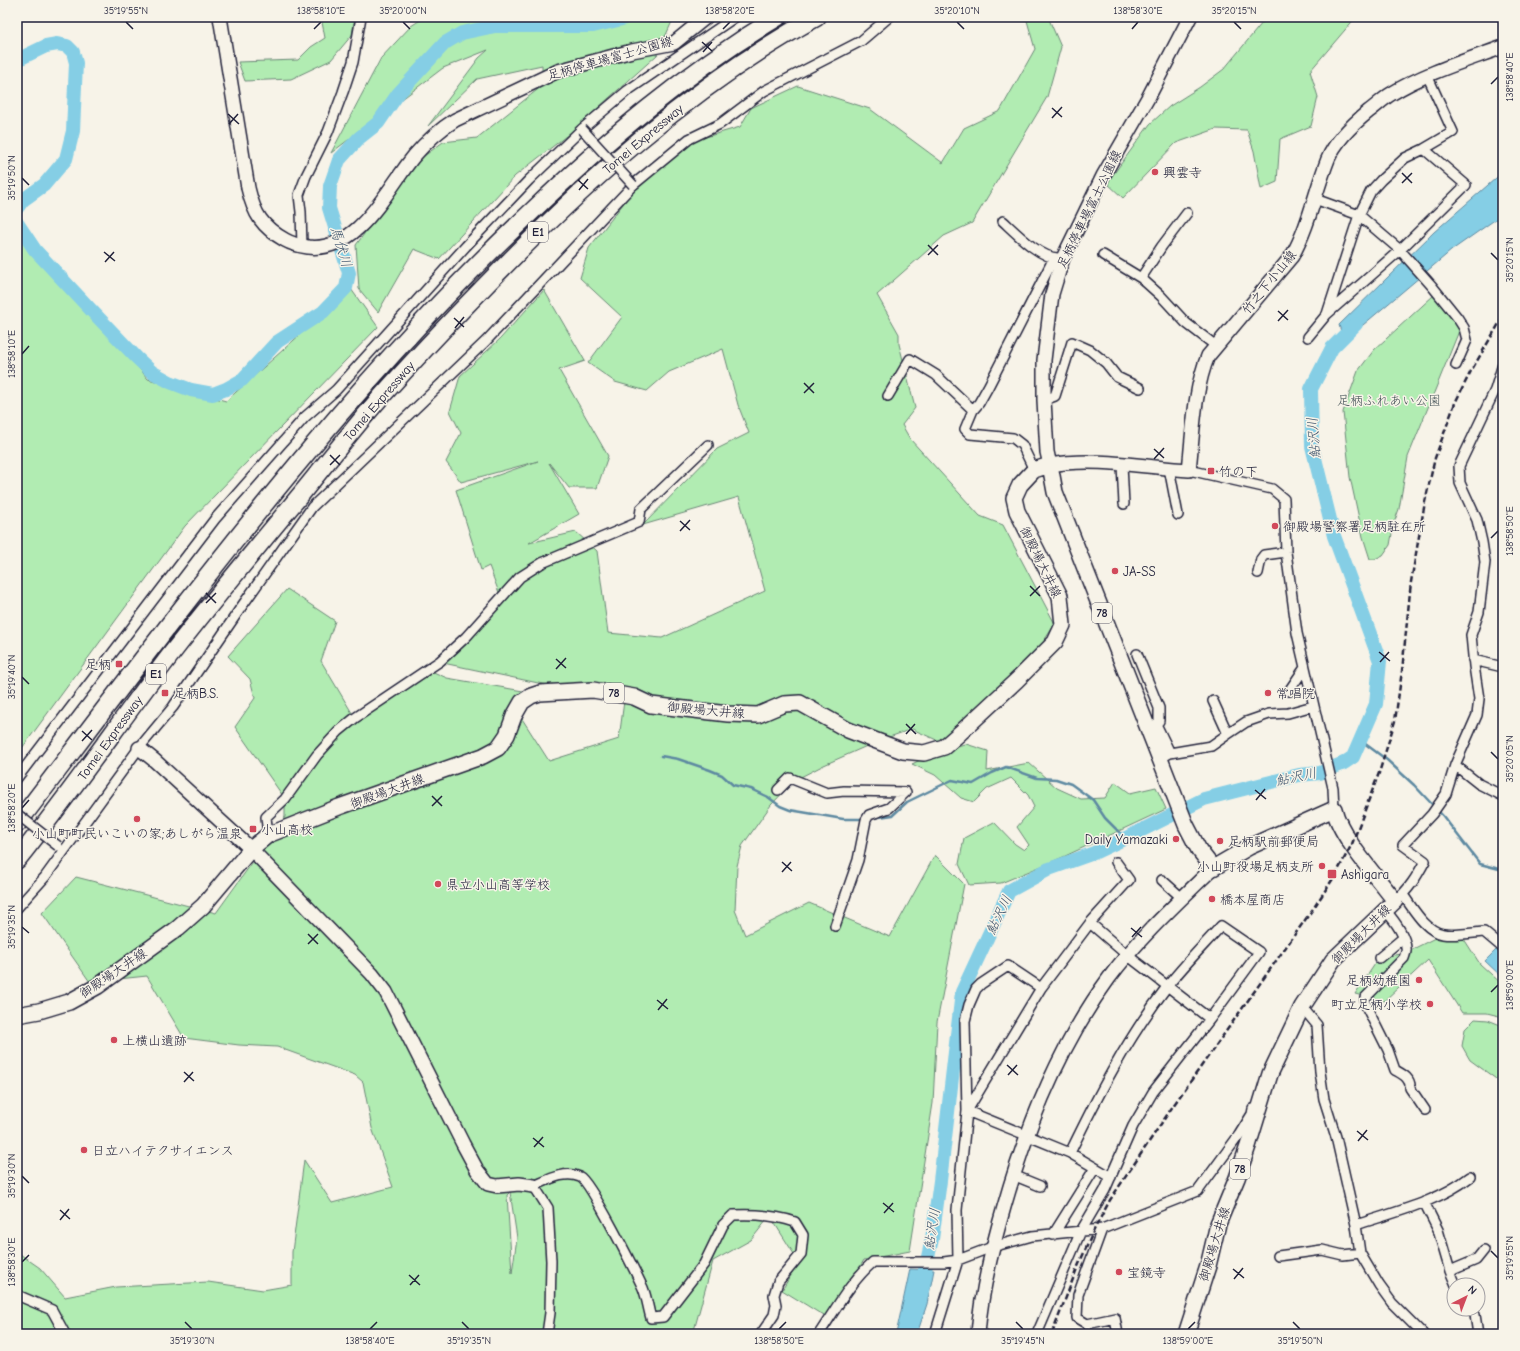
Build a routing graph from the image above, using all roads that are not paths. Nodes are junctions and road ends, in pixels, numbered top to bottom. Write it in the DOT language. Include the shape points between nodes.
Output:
graph roads {
  1 [pos="220,17"];
  2 [pos="361,17"];
  3 [pos="706,17"];
  4 [pos="735,17"];
  5 [pos="778,17"];
  6 [pos="817,17"];
  7 [pos="890,17"];
  8 [pos="1190,17"];
  9 [pos="1503,47"];
  10 [pos="1427,75"];
  11 [pos="582,129"];
  12 [pos="1424,149"];
  13 [pos="633,185"];
  14 [pos="1315,199"];
  15 [pos="1187,213"];
  16 [pos="1359,215"];
  17 [pos="1003,221"];
  18 [pos="302,246"];
  19 [pos="1402,252"];
  20 [pos="1103,255"];
  21 [pos="1058,258"];
  22 [pos="1141,278"];
  23 [pos="1328,314"];
  24 [pos="1308,337"];
  25 [pos="1216,346"];
  26 [pos="1503,364"];
  27 [pos="1456,365"];
  28 [pos="1140,388"];
  29 [pos="888,396"];
  30 [pos="1044,400"];
  31 [pos="973,410"];
  32 [pos="708,445"];
  33 [pos="1050,465"];
  34 [pos="1122,465"];
  35 [pos="1169,468"];
  36 [pos="1034,470"];
  37 [pos="1189,470"];
  38 [pos="1124,504"];
  39 [pos="1178,515"];
  40 [pos="1286,552"];
  41 [pos="1258,573"];
  42 [pos="1137,654"];
  43 [pos="1473,660"];
  44 [pos="1503,668"];
  45 [pos="1304,669"];
  46 [pos="1289,691"];
  47 [pos="1213,701"];
  48 [pos="1313,706"];
  49 [pos="1228,734"];
  50 [pos="139,748"];
  51 [pos="1165,756"];
  52 [pos="1454,765"];
  53 [pos="17,778"];
  54 [pos="778,790"];
  55 [pos="1503,796"];
  56 [pos="1334,809"];
  57 [pos="17,814"];
  58 [pos="17,824"];
  59 [pos="268,835"];
  60 [pos="61,849"];
  61 [pos="251,849"];
  62 [pos="17,860"];
  63 [pos="1116,862"];
  64 [pos="1213,868"];
  65 [pos="1162,880"];
  66 [pos="1182,898"];
  67 [pos="1394,902"];
  68 [pos="17,908"];
  69 [pos="1090,923"];
  70 [pos="835,926"];
  71 [pos="1403,938"];
  72 [pos="1503,948"];
  73 [pos="1127,955"];
  74 [pos="1379,958"];
  75 [pos="1167,987"];
  76 [pos="1041,988"];
  77 [pos="1302,1006"];
  78 [pos="17,1015"];
  79 [pos="1210,1019"];
  80 [pos="1425,1110"];
  81 [pos="967,1111"];
  82 [pos="1026,1135"];
  83 [pos="1070,1153"];
  84 [pos="1095,1168"];
  85 [pos="1013,1175"];
  86 [pos="1470,1176"];
  87 [pos="1111,1177"];
  88 [pos="534,1186"];
  89 [pos="1040,1186"];
  90 [pos="1424,1202"];
  91 [pos="1356,1225"];
  92 [pos="1102,1228"];
  93 [pos="1081,1230"];
  94 [pos="1053,1234"];
  95 [pos="992,1248"];
  96 [pos="1484,1250"];
  97 [pos="1360,1253"];
  98 [pos="1278,1256"];
  99 [pos="958,1260"];
  100 [pos="1450,1271"];
  101 [pos="1453,1277"];
  102 [pos="17,1295"];
  103 [pos="1475,1317"];
  104 [pos="65,1334"];
  105 [pos="547,1334"];
  106 [pos="761,1334"];
  107 [pos="819,1334"];
  108 [pos="935,1334"];
  109 [pos="978,1334"];
  110 [pos="1037,1334"];
  111 [pos="1118,1334"];
  112 [pos="1186,1334"];
  113 [pos="1423,1334"];
  114 [pos="1478,1334"];
  1 -- 18 [label="main road, 足柄停車場富士公園線" via="252,205 265,226 288,242"];
  2 -- 18 [label="street" via="353,62 343,92 299,195"];
  3 -- 18 [label="main road, 足柄停車場富士公園線" via="674,43 558,70 455,120 444,127 413,157 352,235 320,248"];
  4 -- 11 [label="street" via="627,91"];
  5 -- 58 [label="highway, Tomei Expressway / E1" via="712,59 622,129 500,241 425,317 291,470"];
  6 -- 62 [label="highway, Tomei Expressway / E1" via="727,73 682,105 626,151 530,239 441,332 379,400 264,538 171,654 75,786"];
  7 -- 13 [label="street" via="861,41 764,92 720,124 690,139"];
  8 -- 21 [label="main road, 足柄停車場富士公園線"];
  9 -- 10 [label="main road, 竹之下小山線"];
  10 -- 12 [label="street" via="1453,132"];
  10 -- 14 [label="main road, 竹之下小山線" via="1390,95 1339,140 1328,158"];
  11 -- 13 [label="street, bridge"];
  11 -- 53 [label="street" via="466,246 336,390 306,417 215,519"];
  12 -- 16 [label="street" via="1405,158 1381,180 1371,191"];
  12 -- 19 [label="street" via="1466,185"];
  13 -- 50 [label="street" via="486,341 312,507 174,707"];
  14 -- 16 [label="street"];
  14 -- 25 [label="main road, 竹之下小山線" via="1302,239 1292,256"];
  15 -- 22 [label="street"];
  16 -- 19 [label="street"];
  16 -- 23 [label="street"];
  17 -- 21 [label="street" via="1030,246"];
  19 -- 23 [label="street"];
  19 -- 27 [label="street" via="1464,328 1466,340"];
  20 -- 22 [label="street"];
  21 -- 30 [label="main road, 足柄停車場富士公園線" via="1044,360"];
  21 -- 31 [label="street"];
  22 -- 25 [label="street" via="1186,323"];
  23 -- 24 [label="street"];
  25 -- 37 [label="main road, 竹之下小山線" via="1208,356 1199,387"];
  26 -- 43 [label="street" via="1495,390 1459,466 1460,483 1477,520 1485,562 1479,612 1471,635"];
  28 -- 30 [label="street" via="1117,377 1106,363 1090,350 1072,342 1055,396"];
  29 -- 31 [label="street" via="910,359 936,375"];
  30 -- 33 [label="main road, 足柄停車場富士公園線"];
  31 -- 36 [label="street" via="965,429 970,434 1013,438 1022,445"];
  32 -- 59 [label="street" via="641,509 639,522 542,563 520,577 466,637 440,661 339,731 317,755 285,799 266,817"];
  33 -- 34 [label="main road" via="1088,462"];
  33 -- 36 [label="main road, 御殿場大井線 / 78"];
  33 -- 51 [label="main road, 78" via="1055,492"];
  34 -- 35 [label="main road"];
  34 -- 38 [label="street"];
  35 -- 37 [label="main road"];
  35 -- 39 [label="street"];
  36 -- 59 [label="main road, 御殿場大井線 / 78" via="1020,485 1014,498 1017,511 1060,596 1063,625 1055,642 1022,676 944,746 924,753 903,751 848,730 800,703 784,704 758,715 728,714 651,705 634,697 593,690 540,694 522,702 498,748 483,756"];
  37 -- 40 [label="street" via="1272,489 1284,499"];
  40 -- 41 [label="street" via="1264,555"];
  40 -- 45 [label="street"];
  42 -- 51 [label="street" via="1159,708 1159,721 1156,724"];
  43 -- 44 [label="street"];
  43 -- 52 [label="street" via="1479,699 1477,715"];
  45 -- 46 [label="street"];
  45 -- 48 [label="street"];
  47 -- 49 [label="street"];
  48 -- 49 [label="street" via="1269,714 1246,722"];
  48 -- 56 [label="street" via="1333,788"];
  49 -- 51 [label="street" via="1211,746"];
  50 -- 60 [label="street"];
  50 -- 61 [label="main road"];
  51 -- 64 [label="main road, 78" via="1186,825 1199,850"];
  52 -- 55 [label="street" via="1479,784"];
  52 -- 67 [label="street" via="1446,794 1432,814 1403,845 1425,861 1415,880"];
  54 -- 70 [label="street" via="790,778 827,793 906,792 889,808 868,819 858,860"];
  56 -- 64 [label="main road" via="1249,847"];
  56 -- 67 [label="main road, 御殿場大井線" via="1346,835"];
  57 -- 60 [label="street, bridge"];
  59 -- 61 [label="main road, 御殿場大井線 / 78"];
  60 -- 68 [label="street" via="45,877"];
  61 -- 78 [label="main road, 御殿場大井線 / 78" via="203,906 178,928 98,986 69,1002"];
  61 -- 88 [label="main road" via="372,974 386,992 463,1144 488,1184"];
  63 -- 69 [label="street" via="1129,880"];
  64 -- 66 [label="main road"];
  65 -- 66 [label="street"];
  66 -- 73 [label="main road"];
  67 -- 71 [label="street" via="1393,919"];
  67 -- 72 [label="street" via="1432,930 1442,934 1484,932"];
  67 -- 77 [label="main road, 御殿場大井線 / 78" via="1333,960"];
  69 -- 73 [label="street"];
  69 -- 76 [label="street"];
  71 -- 74 [label="street"];
  71 -- 80 [label="street" via="1406,949 1404,958 1365,998 1395,1070 1406,1076 1411,1084 1410,1088"];
  73 -- 75 [label="street"];
  73 -- 82 [label="main road" via="1079,1023"];
  75 -- 79 [label="street"];
  75 -- 79 [label="street" via="1221,926 1259,952"];
  75 -- 83 [label="street" via="1115,1065"];
  76 -- 81 [label="street"];
  76 -- 81 [label="street" via="1008,966 976,989 965,1021"];
  77 -- 91 [label="street" via="1317,1025 1324,1099 1336,1137"];
  77 -- 92 [label="street" via="1288,1020 1262,1073 1252,1114 1198,1191"];
  77 -- 112 [label="main road, 御殿場大井線 / 78" via="1270,1074 1246,1152 1218,1224 1208,1266"];
  79 -- 87 [label="street" via="1153,1092 1133,1126"];
  81 -- 82 [label="street"];
  81 -- 99 [label="street" via="957,1210"];
  82 -- 83 [label="street"];
  82 -- 85 [label="main road"];
  83 -- 84 [label="street"];
  84 -- 87 [label="street"];
  84 -- 94 [label="street"];
  85 -- 89 [label="street"];
  85 -- 95 [label="main road"];
  86 -- 90 [label="street" via="1456,1187"];
  87 -- 93 [label="street"];
  88 -- 105 [label="street" via="548,1208 551,1261"];
  88 -- 106 [label="street" via="558,1176 572,1174 582,1177 596,1197 643,1289 651,1318 663,1317 704,1264 723,1225 733,1215 751,1214 795,1222 803,1235 801,1254 778,1282 774,1295 774,1315"];
  90 -- 91 [label="street"];
  90 -- 100 [label="street" via="1438,1230"];
  91 -- 97 [label="street"];
  92 -- 93 [label="street"];
  92 -- 111 [label="street" via="1078,1295 1076,1318 1087,1324 1115,1318"];
  93 -- 94 [label="street"];
  93 -- 110 [label="street"];
  94 -- 95 [label="street" via="1032,1236"];
  95 -- 99 [label="street"];
  95 -- 109 [label="main road"];
  96 -- 100 [label="street" via="1476,1260"];
  97 -- 98 [label="street" via="1343,1255 1322,1250"];
  97 -- 113 [label="street" via="1392,1302"];
  99 -- 107 [label="street" via="873,1262 862,1272"];
  99 -- 108 [label="street"];
  100 -- 101 [label="street"];
  102 -- 104 [label="street" via="52,1310"];
  103 -- 114 [label="street"];
}
